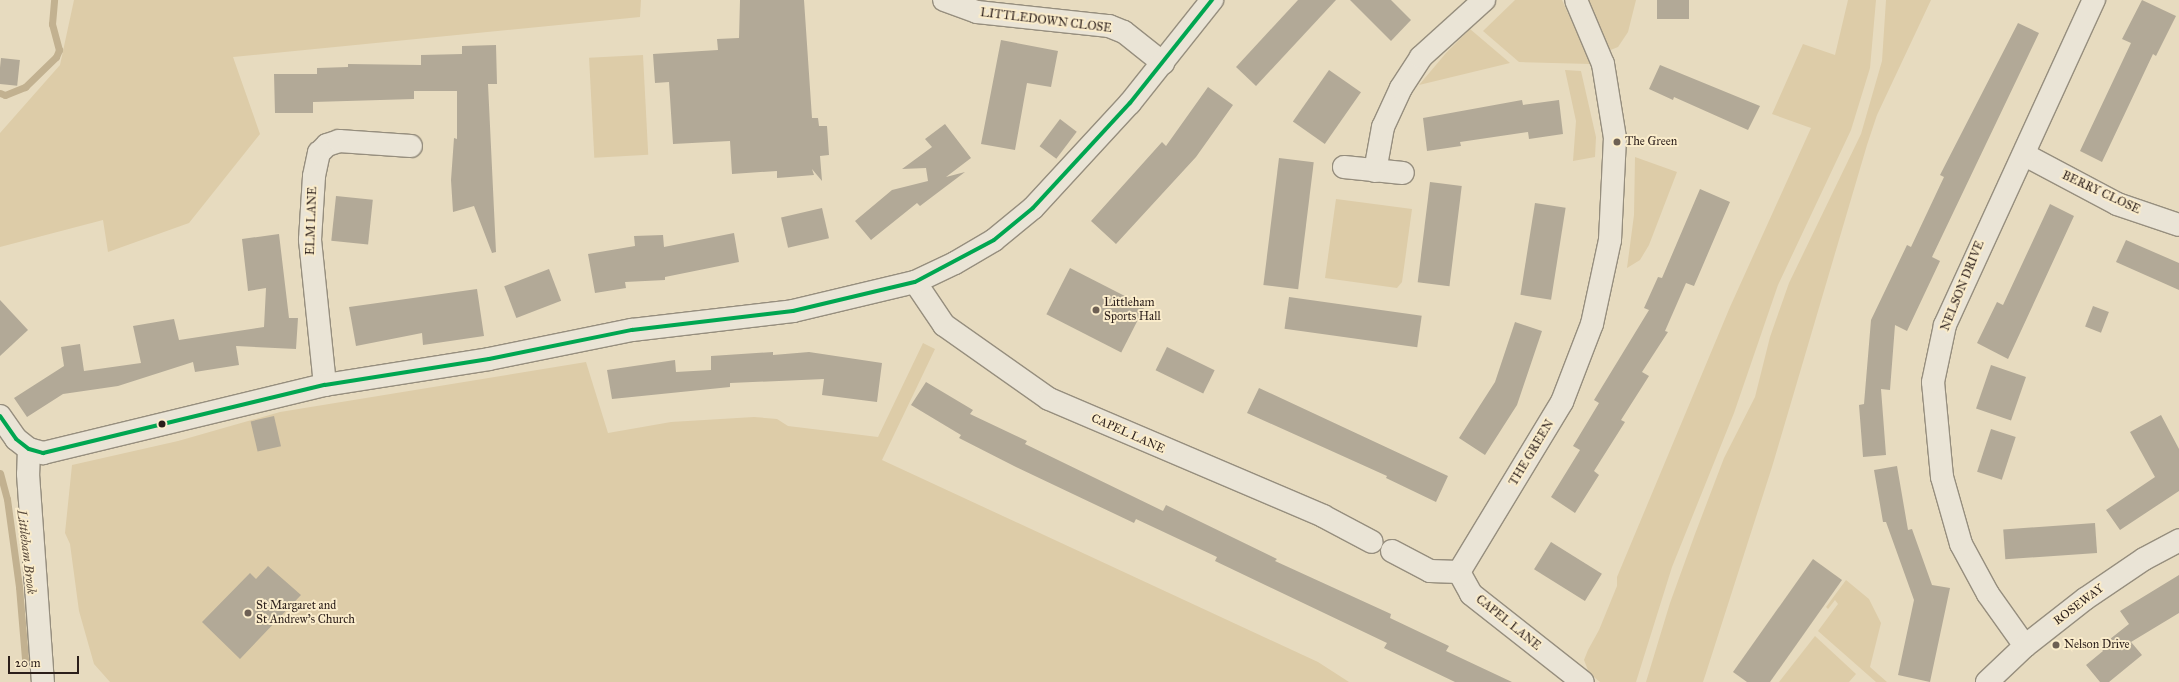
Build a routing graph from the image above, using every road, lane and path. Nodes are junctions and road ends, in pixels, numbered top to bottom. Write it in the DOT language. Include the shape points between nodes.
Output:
graph roads {
  1 [pos="944,0"];
  2 [pos="1212,0"];
  3 [pos="1484,0"];
  4 [pos="1576,0"];
  5 [pos="2094,0"];
  6 [pos="1163,63"];
  7 [pos="411,146"];
  8 [pos="2025,155"];
  9 [pos="1344,167"];
  10 [pos="1375,171"];
  11 [pos="1404,172"];
  12 [pos="2179,224"];
  13 [pos="915,282"];
  14 [pos="325,385"];
  15 [pos="0,416"];
  16 [pos="29,449"];
  17 [pos="2179,540"];
  18 [pos="1372,542"];
  19 [pos="1392,551"];
  20 [pos="1459,572"];
  21 [pos="2025,646"];
  22 [pos="44,682"];
  23 [pos="1583,682"];
  24 [pos="1987,682"];
  1 -- 6 [label="street, LITTLEDOWN CLOSE" via="977,12 1108,26 1124,32"];
  2 -- 6 [label="street"];
  3 -- 10 [label="street" via="1421,57 1400,88 1383,127"];
  4 -- 20 [label="street, THE GREEN" via="1603,64 1615,138 1610,240 1592,324 1562,402"];
  5 -- 8 [label="street, NELSON DRIVE"];
  6 -- 13 [label="street" via="1089,150 1033,208 994,240 956,263"];
  7 -- 14 [label="street, ELM LANE" via="339,141 327,145 319,153 314,176 310,240"];
  8 -- 12 [label="street, BERRY CLOSE" via="2117,204"];
  8 -- 21 [label="street, NELSON DRIVE" via="1981,240 1945,325 1933,382 1942,477 1961,544 1988,594"];
  9 -- 10 [label="street"];
  10 -- 11 [label="street"];
  13 -- 14 [label="street" via="793,311 632,330 489,359"];
  13 -- 18 [label="street, CAPEL LANE" via="944,325 1049,399 1323,516"];
  14 -- 16 [label="street" via="43,453"];
  15 -- 16 [label="street" via="16,439"];
  16 -- 22 [label="street" via="28,474"];
  17 -- 21 [label="street, ROSEWAY" via="2144,559 2085,599"];
  19 -- 20 [label="street" via="1430,571"];
  20 -- 23 [label="street, CAPEL LANE" via="1471,594"];
  21 -- 24 [label="street, ROSEWAY"];
}
